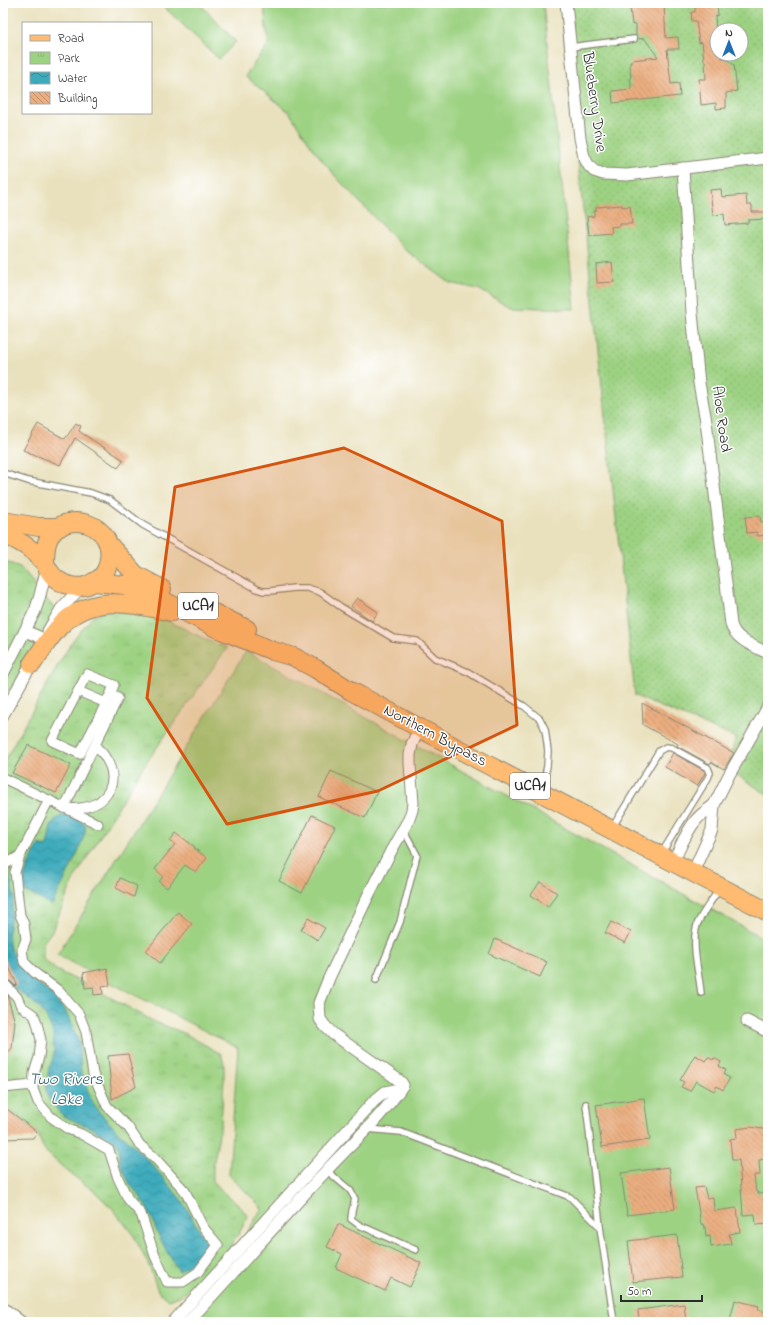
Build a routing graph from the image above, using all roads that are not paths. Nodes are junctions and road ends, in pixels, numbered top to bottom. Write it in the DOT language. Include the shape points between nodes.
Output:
graph roads {
  1 [pos="566,3"];
  2 [pos="634,39"];
  3 [pos="570,47"];
  4 [pos="768,158"];
  5 [pos="684,168"];
  6 [pos="3,472"];
  7 [pos="3,521"];
  8 [pos="60,527"];
  9 [pos="3,534"];
  10 [pos="109,545"];
  11 [pos="46,565"];
  12 [pos="87,585"];
  13 [pos="191,616"];
  14 [pos="25,631"];
  15 [pos="44,639"];
  16 [pos="768,653"];
  17 [pos="294,657"];
  18 [pos="32,664"];
  19 [pos="3,674"];
  20 [pos="78,691"];
  21 [pos="108,699"];
  22 [pos="768,707"];
  23 [pos="3,715"];
  24 [pos="420,727"];
  25 [pos="95,746"];
  26 [pos="3,778"];
  27 [pos="542,792"];
  28 [pos="49,800"];
  29 [pos="714,805"];
  30 [pos="64,808"];
  31 [pos="98,824"];
  32 [pos="403,828"];
  33 [pos="611,830"];
  34 [pos="21,855"];
  35 [pos="667,859"];
  36 [pos="6,864"];
  37 [pos="693,872"];
  38 [pos="721,886"];
  39 [pos="768,912"];
  40 [pos="376,980"];
  41 [pos="3,982"];
  42 [pos="701,993"];
  43 [pos="747,1021"];
  44 [pos="768,1032"];
  45 [pos="34,1085"];
  46 [pos="3,1088"];
  47 [pos="400,1089"];
  48 [pos="586,1104"];
  49 [pos="367,1129"];
  50 [pos="315,1164"];
  51 [pos="327,1170"];
  52 [pos="600,1227"];
  53 [pos="416,1250"];
  54 [pos="3,1308"];
  55 [pos="184,1310"];
  56 [pos="192,1321"];
  57 [pos="21,1322"];
  58 [pos="173,1322"];
  59 [pos="614,1322"];
  1 -- 3 [label="street, Blueberry Drive"];
  2 -- 3 [label="lane"];
  3 -- 5 [label="street, Blueberry Drive" via="580,138 584,157 589,166 603,174 627,175"];
  4 -- 5 [label="street, Blueberry Drive"];
  5 -- 16 [label="street, Aloe Road" via="692,312 699,383 732,631"];
  6 -- 27 [label="lane" via="28,481 91,493 110,500 143,525 257,589 270,591 306,588 320,592 393,638 417,641 435,658 493,686 529,710 545,729 548,752"];
  7 -- 8 [label="main road" via="39,527"];
  8 -- 10 [label="main road" via="70,522 85,522 104,534"];
  8 -- 11 [label="main road" via="47,541"];
  9 -- 11 [label="main road, Northern Bypass" via="34,552"];
  10 -- 12 [label="main road" via="110,556 105,572"];
  10 -- 17 [label="main road, UCA1" via="136,575 278,644"];
  11 -- 12 [label="main road, Northern Bypass" via="63,584"];
  11 -- 14 [label="street" via="39,599"];
  12 -- 13 [label="main road, Northern Bypass / UCA1" via="124,585 153,595"];
  12 -- 15 [label="street" via="61,609"];
  13 -- 17 [label="main road, Northern Bypass / UCA1" via="246,641"];
  13 -- 18 [label="main road" via="123,603 87,607 59,627"];
  14 -- 15 [label="street"];
  14 -- 19 [label="street"];
  15 -- 18 [label="street"];
  17 -- 24 [label="main road, Northern Bypass / UCA1" via="316,668 350,691"];
  18 -- 23 [label="street"];
  20 -- 21 [label="street"];
  20 -- 21 [label="street" via="87,674 114,685"];
  20 -- 21 [label="street" via="52,740 80,754"];
  21 -- 25 [label="street" via="118,698"];
  22 -- 29 [label="street"];
  24 -- 27 [label="main road, Northern Bypass / UCA1"];
  24 -- 32 [label="street" via="410,755 413,803 409,819"];
  25 -- 30 [label="street"];
  25 -- 30 [label="street" via="105,757 113,774 110,790 102,800 90,806"];
  26 -- 28 [label="street"];
  27 -- 33 [label="main road, Northern Bypass / UCA1"];
  28 -- 30 [label="street"];
  28 -- 34 [label="street"];
  29 -- 35 [label="street" via="696,820 683,842"];
  29 -- 37 [label="street" via="712,830"];
  30 -- 31 [label="street"];
  32 -- 40 [label="lane" via="417,855 400,922"];
  32 -- 47 [label="street" via="319,1003 320,1019 325,1026 400,1081 403,1085"];
  33 -- 35 [label="main road, Northern Bypass / UCA1"];
  33 -- 35 [label="lane" via="659,751 666,747 672,748 708,768 710,772"];
  34 -- 36 [label="street"];
  34 -- 45 [label="street" via="15,872 20,915 26,939 22,950 24,962 58,990 79,1014 86,1032 93,1074 107,1106 128,1127 140,1145 185,1191 203,1227 218,1245 198,1272 183,1282 167,1282 141,1214 128,1199 109,1150 68,1129 51,1117 38,1102"];
  35 -- 37 [label="main road, Northern Bypass / UCA1"];
  37 -- 38 [label="main road, Northern Bypass / UCA1"];
  38 -- 39 [label="main road, Northern Bypass / UCA1"];
  38 -- 42 [label="lane" via="698,925 695,936"];
  41 -- 45 [label="street" via="17,997 21,1006 34,1015 37,1023 41,1040"];
  43 -- 44 [label="street"];
  45 -- 46 [label="street"];
  47 -- 49 [label="street"];
  47 -- 50 [label="street" via="385,1092 374,1101"];
  48 -- 52 [label="lane"];
  49 -- 51 [label="street"];
  49 -- 52 [label="lane" via="401,1132 570,1197"];
  50 -- 51 [label="lane"];
  50 -- 55 [label="street"];
  51 -- 53 [label="lane" via="350,1190 355,1199 351,1219"];
  51 -- 56 [label="street"];
  52 -- 59 [label="lane"];
  54 -- 57 [label="street"];
  55 -- 56 [label="lane"];
  55 -- 58 [label="street"];
}
